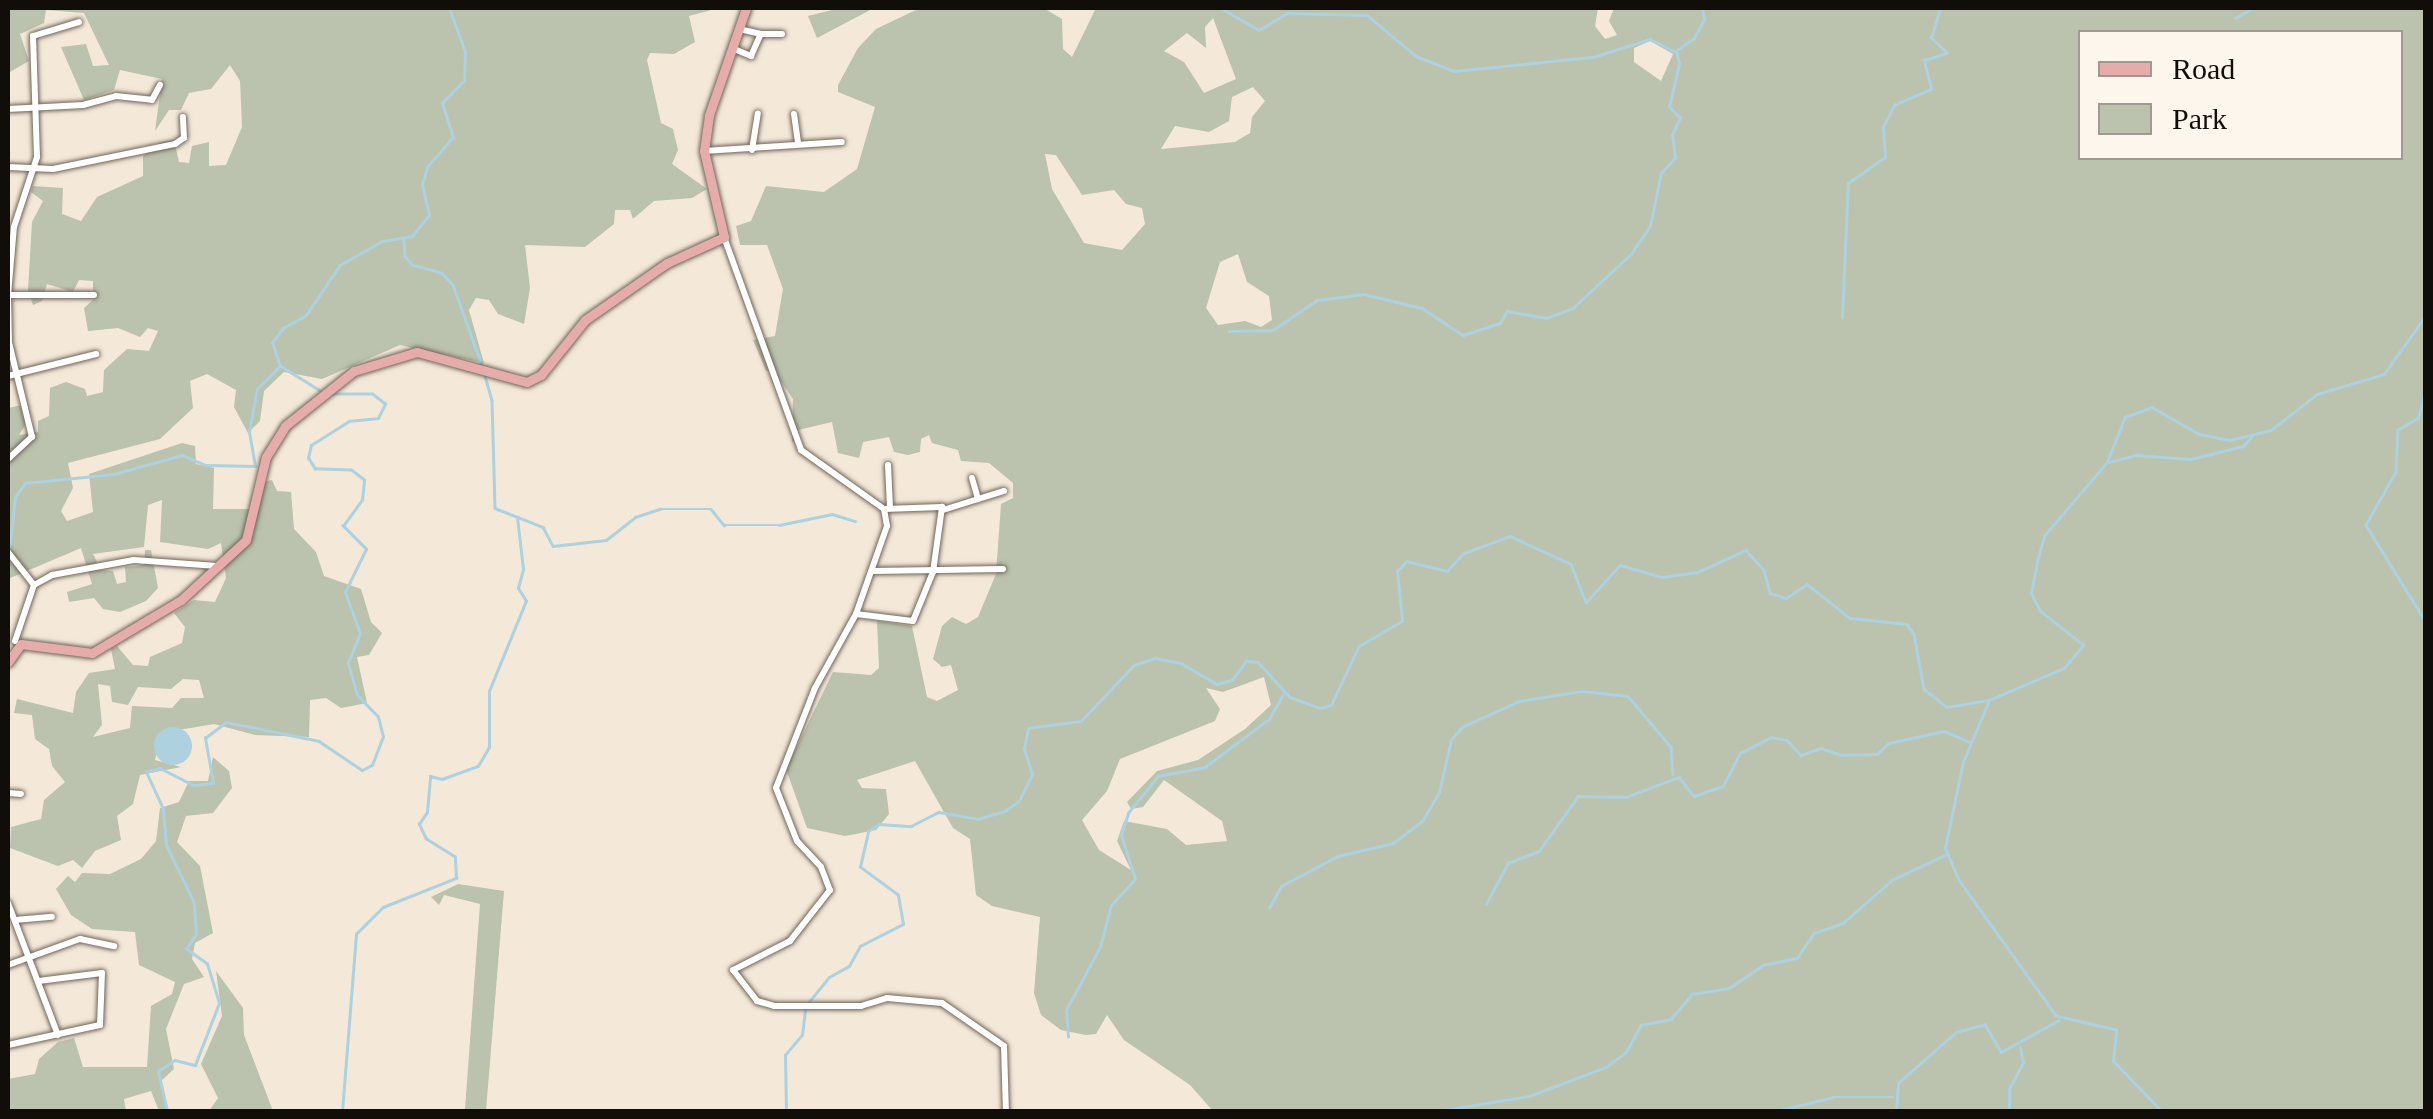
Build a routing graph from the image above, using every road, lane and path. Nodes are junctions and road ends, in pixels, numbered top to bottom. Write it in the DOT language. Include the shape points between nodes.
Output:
graph roads {
  1 [pos="746,8"];
  2 [pos="79,22"];
  3 [pos="739,29"];
  4 [pos="761,34"];
  5 [pos="782,34"];
  6 [pos="731,48"];
  7 [pos="160,86"];
  8 [pos="38,107"];
  9 [pos="8,109"];
  10 [pos="758,112"];
  11 [pos="794,114"];
  12 [pos="183,117"];
  13 [pos="842,142"];
  14 [pos="798,143"];
  15 [pos="704,150"];
  16 [pos="752,150"];
  17 [pos="8,167"];
  18 [pos="34,169"];
  19 [pos="724,237"];
  20 [pos="8,295"];
  21 [pos="94,295"];
  22 [pos="8,344"];
  23 [pos="96,354"];
  24 [pos="16,372"];
  25 [pos="8,376"];
  26 [pos="8,459"];
  27 [pos="888,465"];
  28 [pos="972,478"];
  29 [pos="1004,491"];
  30 [pos="978,499"];
  31 [pos="887,508"];
  32 [pos="944,510"];
  33 [pos="9,555"];
  34 [pos="218,566"];
  35 [pos="1003,569"];
  36 [pos="873,571"];
  37 [pos="932,572"];
  38 [pos="34,585"];
  39 [pos="856,614"];
  40 [pos="13,642"];
  41 [pos="8,662"];
  42 [pos="8,793"];
  43 [pos="21,794"];
  44 [pos="8,903"];
  45 [pos="52,917"];
  46 [pos="14,920"];
  47 [pos="114,946"];
  48 [pos="31,956"];
  49 [pos="8,964"];
  50 [pos="39,981"];
  51 [pos="58,1035"];
  52 [pos="8,1045"];
  53 [pos="1006,1112"];
  1 -- 3 [label="main road"];
  2 -- 8 [label="street" via="34,34"];
  3 -- 4 [label="street"];
  3 -- 6 [label="main road"];
  4 -- 5 [label="street"];
  4 -- 6 [label="street" via="751,56"];
  6 -- 15 [label="main road"];
  7 -- 8 [label="street" via="152,100 116,96"];
  8 -- 9 [label="street"];
  8 -- 18 [label="street"];
  10 -- 16 [label="street"];
  11 -- 14 [label="street"];
  12 -- 18 [label="street" via="179,143"];
  13 -- 14 [label="street"];
  14 -- 16 [label="street"];
  15 -- 16 [label="street"];
  15 -- 19 [label="main road"];
  17 -- 18 [label="street"];
  18 -- 20 [label="street" via="14,227"];
  19 -- 31 [label="street" via="801,450"];
  19 -- 34 [label="main road" via="667,263 584,320 536,379 517,383 402,353 334,386 290,421 270,449 246,540"];
  20 -- 21 [label="street"];
  20 -- 22 [label="street"];
  22 -- 24 [label="street"];
  23 -- 24 [label="street"];
  24 -- 25 [label="street"];
  24 -- 26 [label="street" via="32,438"];
  27 -- 31 [label="street"];
  28 -- 30 [label="street"];
  29 -- 30 [label="street"];
  30 -- 32 [label="street"];
  31 -- 32 [label="street"];
  31 -- 36 [label="street"];
  32 -- 37 [label="street"];
  33 -- 38 [label="street"];
  34 -- 38 [label="street" via="172,559 115,562"];
  34 -- 40 [label="main road" via="177,603 92,653"];
  35 -- 37 [label="street"];
  36 -- 37 [label="street"];
  36 -- 39 [label="street"];
  37 -- 39 [label="street" via="913,621"];
  38 -- 40 [label="street"];
  39 -- 53 [label="street" via="814,688 776,788 797,840 821,867 830,890 790,941 733,968 757,1001 812,1007 887,998 942,1003 1004,1046"];
  40 -- 41 [label="main road"];
  42 -- 43 [label="street"];
  44 -- 46 [label="street"];
  45 -- 46 [label="street"];
  46 -- 48 [label="street"];
  47 -- 48 [label="street" via="80,939"];
  48 -- 49 [label="street"];
  48 -- 50 [label="street"];
  50 -- 51 [label="street"];
  50 -- 51 [label="street" via="103,976 100,1025"];
  51 -- 52 [label="street"];
}
